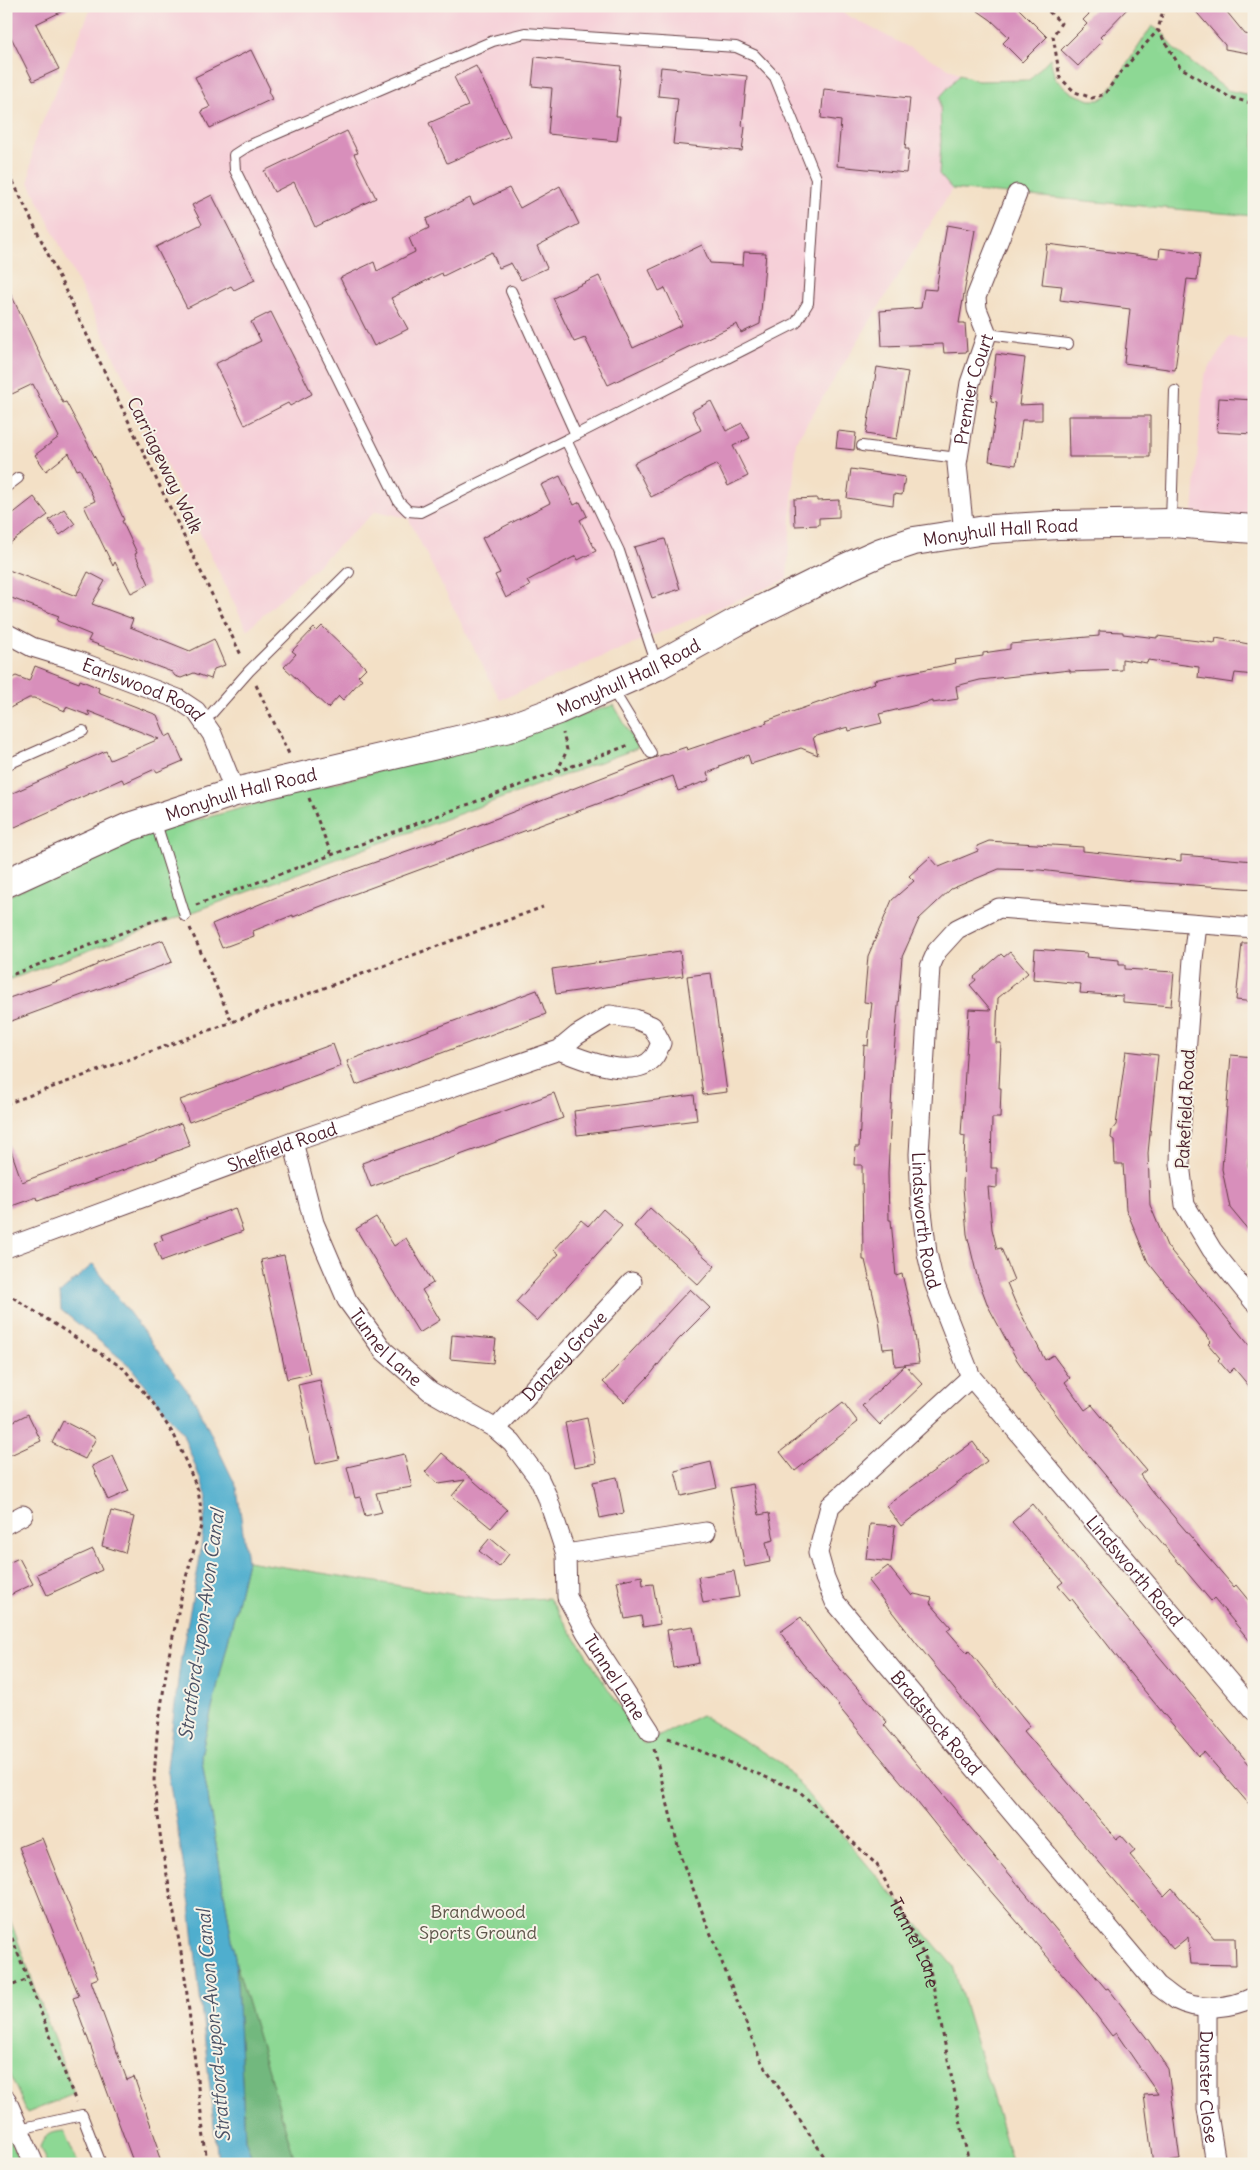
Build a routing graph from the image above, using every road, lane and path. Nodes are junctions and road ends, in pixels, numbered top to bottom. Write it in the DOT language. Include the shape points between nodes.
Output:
graph roads {
  1 [pos="1043,6"];
  2 [pos="1164,6"];
  3 [pos="1158,30"];
  4 [pos="1254,104"];
  5 [pos="6,167"];
  6 [pos="1017,194"];
  7 [pos="511,291"];
  8 [pos="986,334"];
  9 [pos="1068,344"];
  10 [pos="1175,391"];
  11 [pos="571,437"];
  12 [pos="862,446"];
  13 [pos="958,458"];
  14 [pos="18,478"];
  15 [pos="6,487"];
  16 [pos="1171,523"];
  17 [pos="1254,529"];
  18 [pos="964,534"];
  19 [pos="349,572"];
  20 [pos="6,634"];
  21 [pos="657,666"];
  22 [pos="249,671"];
  23 [pos="611,686"];
  24 [pos="558,710"];
  25 [pos="204,722"];
  26 [pos="83,731"];
  27 [pos="643,740"];
  28 [pos="651,753"];
  29 [pos="6,765"];
  30 [pos="557,772"];
  31 [pos="300,776"];
  32 [pos="235,792"];
  33 [pos="155,819"];
  34 [pos="6,883"];
  35 [pos="544,907"];
  36 [pos="185,916"];
  37 [pos="1197,925"];
  38 [pos="1254,928"];
  39 [pos="232,1022"];
  40 [pos="559,1050"];
  41 [pos="6,1104"];
  42 [pos="293,1142"];
  43 [pos="6,1248"];
  44 [pos="632,1282"];
  45 [pos="6,1293"];
  46 [pos="1254,1302"];
  47 [pos="971,1378"];
  48 [pos="496,1429"];
  49 [pos="23,1516"];
  50 [pos="6,1524"];
  51 [pos="706,1532"];
  52 [pos="566,1554"];
  53 [pos="1254,1711"];
  54 [pos="650,1731"];
  55 [pos="6,1923"];
  56 [pos="28,1979"];
  57 [pos="6,1988"];
  58 [pos="1254,1997"];
  59 [pos="1207,2008"];
  60 [pos="6,2098"];
  61 [pos="82,2115"];
  62 [pos="19,2129"];
  63 [pos="34,2164"];
  64 [pos="101,2164"];
  65 [pos="209,2164"];
  66 [pos="829,2164"];
  67 [pos="970,2164"];
  68 [pos="1216,2164"];
  1 -- 3 [label="path" via="1061,23 1053,36 1060,78 1075,92 1092,98 1105,94"];
  2 -- 3 [label="path"];
  3 -- 4 [label="path" via="1180,67 1228,97"];
  5 -- 22 [label="path, Carriageway Walk"];
  6 -- 8 [label="street, Premier Court" via="976,297"];
  7 -- 11 [label="lane"];
  8 -- 9 [label="lane"];
  8 -- 13 [label="street, Premier Court" via="970,383"];
  10 -- 16 [label="lane"];
  11 -- 11 [label="lane" via="420,512 408,511 399,502 235,170 234,155 248,146 494,41 525,33 736,47 754,56 774,77 816,178 808,303 796,323"];
  11 -- 21 [label="lane" via="619,551"];
  12 -- 13 [label="lane"];
  13 -- 18 [label="street, Premier Court"];
  14 -- 15 [label="lane"];
  16 -- 17 [label="street, Monyhull Hall Road"];
  16 -- 18 [label="street, Monyhull Hall Road" via="1058,525"];
  18 -- 21 [label="street, Monyhull Hall Road" via="914,541 881,552 740,620"];
  19 -- 22 [label="lane"];
  20 -- 25 [label="street, Earlswood Road" via="32,647 178,699 196,711"];
  21 -- 23 [label="street, Monyhull Hall Road"];
  22 -- 25 [label="lane"];
  22 -- 31 [label="path, Carriageway Walk"];
  23 -- 24 [label="street, Monyhull Hall Road"];
  23 -- 27 [label="lane"];
  24 -- 30 [label="path" via="567,750"];
  24 -- 31 [label="street, Monyhull Hall Road" via="509,728"];
  25 -- 32 [label="street, Earlswood Road"];
  26 -- 29 [label="lane"];
  27 -- 28 [label="lane"];
  27 -- 30 [label="path"];
  30 -- 31 [label="path, Carriageway Walk" via="332,856"];
  31 -- 32 [label="street, Monyhull Hall Road"];
  32 -- 33 [label="street, Monyhull Hall Road"];
  33 -- 34 [label="street, Monyhull Hall Road" via="129,827"];
  33 -- 36 [label="lane"];
  35 -- 39 [label="path"];
  36 -- 39 [label="path"];
  37 -- 38 [label="street, Lindsworth Road"];
  37 -- 46 [label="street, Pakefield Road" via="1181,1123 1180,1164 1185,1205 1212,1250"];
  37 -- 47 [label="street, Lindsworth Road" via="999,908 956,929 937,951 930,967 919,1154 921,1203 934,1283"];
  39 -- 41 [label="path"];
  40 -- 40 [label="street, Shelfield Road" via="596,1065 620,1069 641,1065 654,1058 661,1043 652,1026 610,1015 577,1034"];
  40 -- 42 [label="street, Shelfield Road"];
  42 -- 43 [label="street, Shelfield Road"];
  42 -- 48 [label="street, Tunnel Lane" via="314,1223 347,1300 384,1351 430,1391"];
  44 -- 48 [label="street, Danzey Grove"];
  45 -- 65 [label="path" via="123,1368 175,1437 198,1490 201,1526 184,1584 168,1660 154,1780 160,1842 184,1969"];
  47 -- 53 [label="street, Lindsworth Road"];
  47 -- 59 [label="street, Bradstock Road" via="830,1506 818,1553 825,1578 835,1602 1158,1986 1178,2000"];
  48 -- 52 [label="street, Tunnel Lane" via="512,1443 538,1479"];
  49 -- 50 [label="street"];
  51 -- 52 [label="street"];
  52 -- 54 [label="street, Tunnel Lane" via="568,1596 586,1632"];
  54 -- 66 [label="path" via="682,1858 760,2059"];
  54 -- 67 [label="path, Tunnel Lane" via="798,1790 877,1865 929,1965"];
  55 -- 56 [label="path"];
  56 -- 57 [label="path"];
  56 -- 61 [label="path"];
  58 -- 59 [label="street, Bradstock Road"];
  59 -- 68 [label="street, Dunster Close" via="1207,2108"];
  60 -- 62 [label="street"];
  61 -- 62 [label="lane"];
  61 -- 64 [label="lane"];
  62 -- 63 [label="street"];
}
